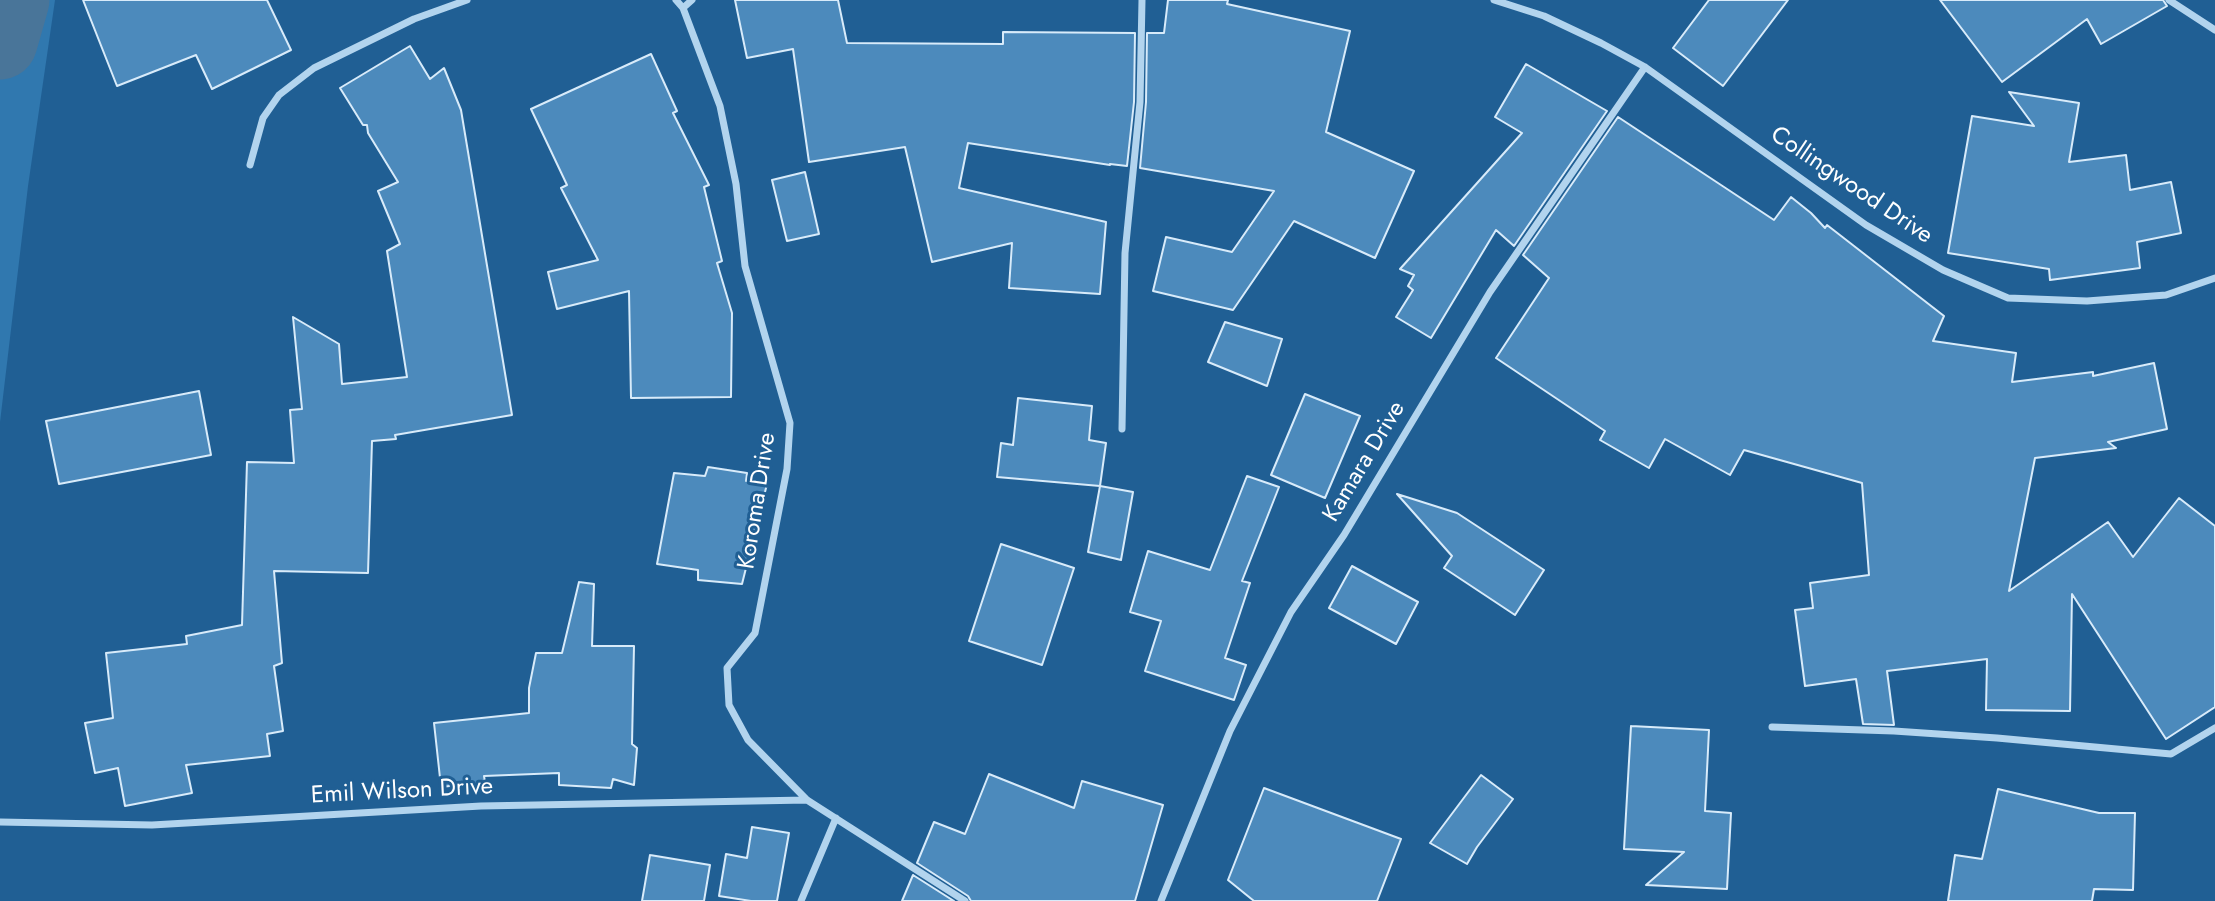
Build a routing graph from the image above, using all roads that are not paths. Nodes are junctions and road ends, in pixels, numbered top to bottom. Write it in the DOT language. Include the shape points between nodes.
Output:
graph roads {
  1 [pos="467,0"];
  2 [pos="676,0"];
  3 [pos="692,0"];
  4 [pos="1142,0"];
  5 [pos="1494,0"];
  6 [pos="2169,0"];
  7 [pos="683,8"];
  8 [pos="2215,30"];
  9 [pos="1645,67"];
  10 [pos="250,165"];
  11 [pos="2215,278"];
  12 [pos="1122,429"];
  13 [pos="1772,727"];
  14 [pos="2215,728"];
  15 [pos="807,800"];
  16 [pos="836,817"];
  17 [pos="0,822"];
  18 [pos="801,901"];
  19 [pos="964,901"];
  20 [pos="1161,901"];
  1 -- 10 [label="street" via="401,25 296,81 279,94 262,118"];
  2 -- 7 [label="street, Koroma Drive"];
  3 -- 7 [label="street"];
  4 -- 12 [label="street" via="1140,103 1125,253"];
  5 -- 9 [label="street, Collingwood Drive" via="1544,16"];
  6 -- 8 [label="street"];
  7 -- 15 [label="street, Koroma Drive" via="720,106 736,184 744,267 790,423 787,469 755,633 727,668 729,705 748,740"];
  9 -- 11 [label="street, Collingwood Drive" via="1866,225 1943,270 2008,298 2087,301 2166,295"];
  9 -- 20 [label="street, Kamara Drive" via="1490,292 1344,535 1291,612 1230,731"];
  13 -- 14 [label="street" via="1894,731 2171,754"];
  15 -- 16 [label="street, Koroma Drive"];
  15 -- 17 [label="street, Emil Wilson Drive" via="481,806 152,825"];
  16 -- 18 [label="street"];
  16 -- 19 [label="street, Koroma Drive"];
}
